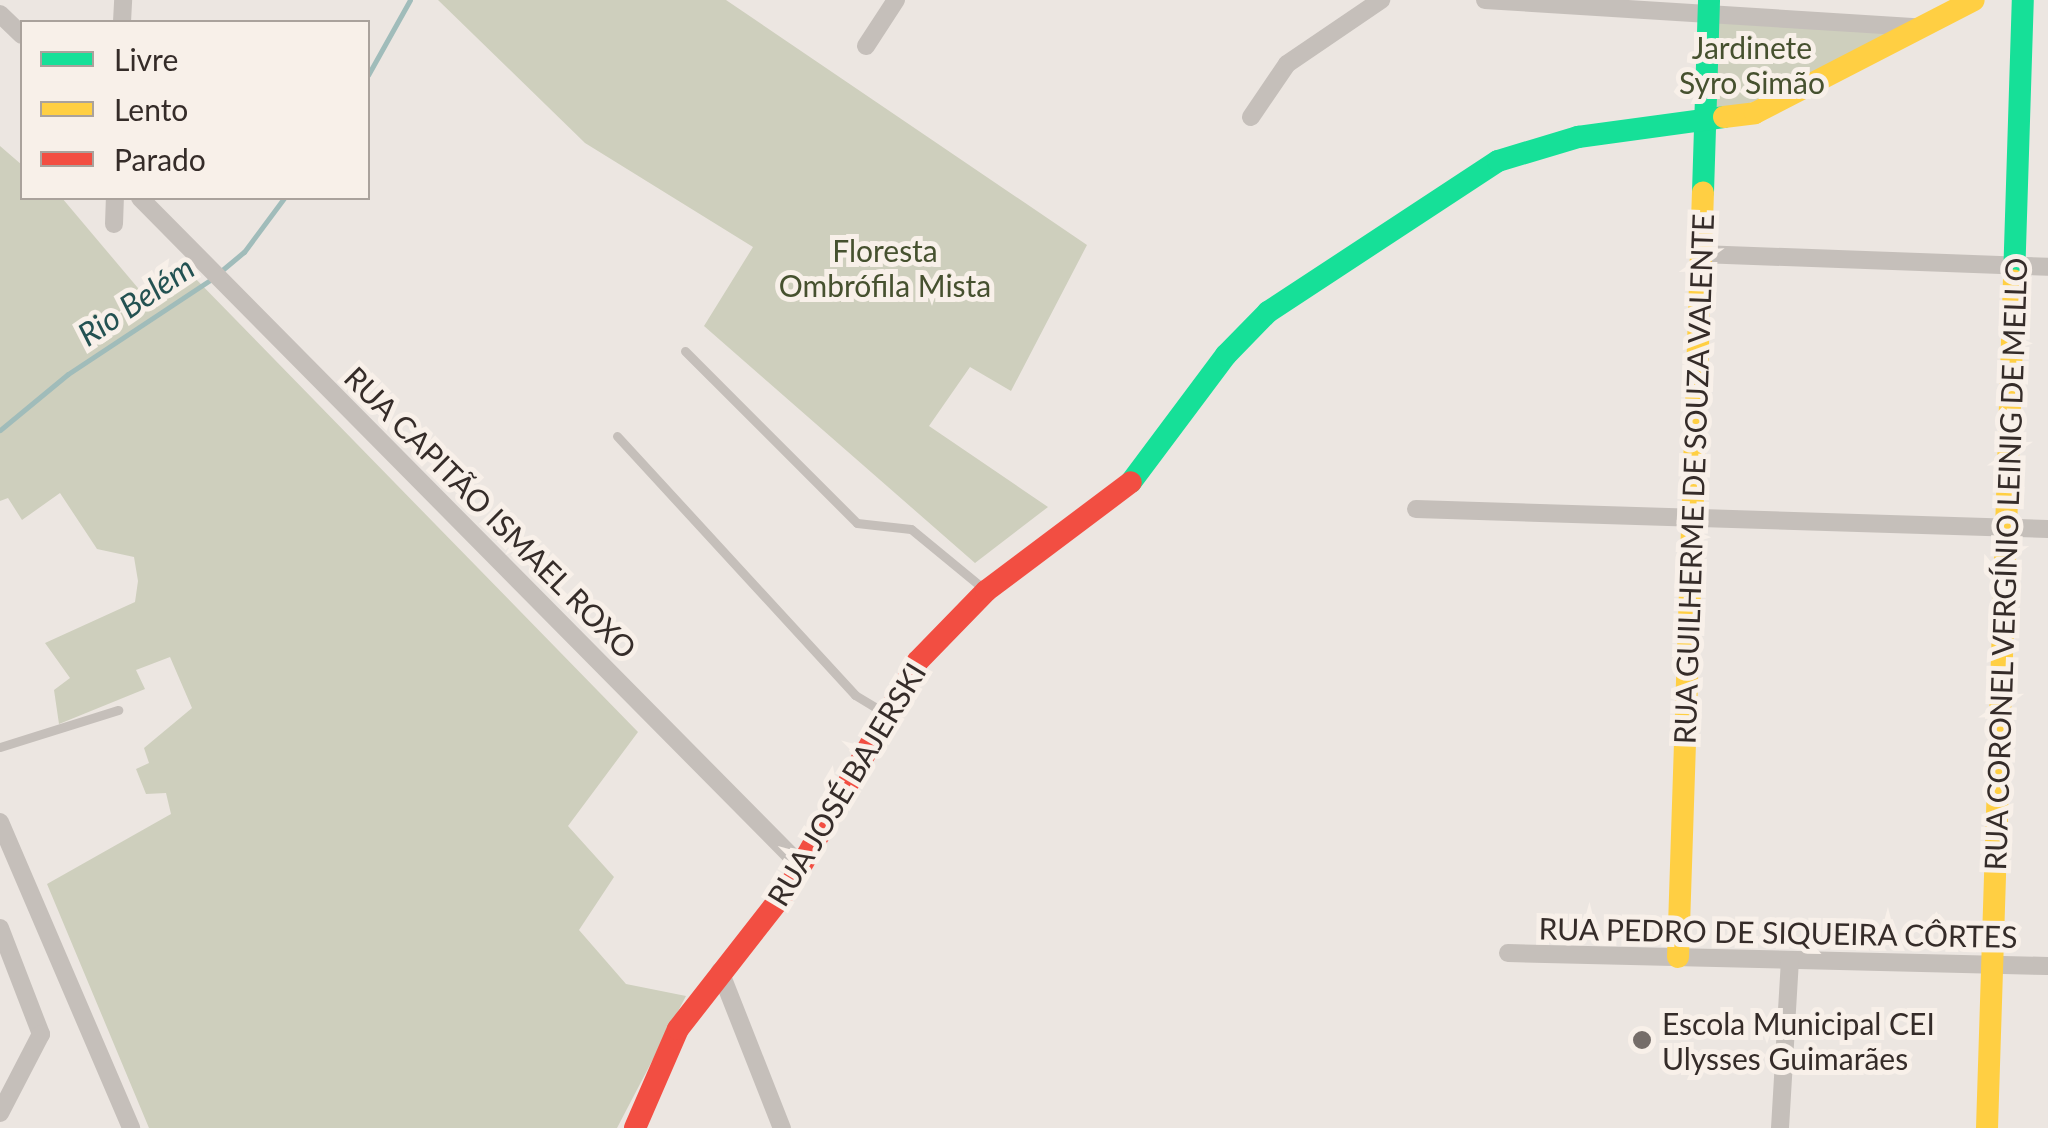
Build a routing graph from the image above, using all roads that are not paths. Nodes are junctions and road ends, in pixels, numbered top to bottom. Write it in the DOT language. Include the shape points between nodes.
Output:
graph roads {
  1 [pos="896,0"];
  2 [pos="1381,0"];
  3 [pos="1485,0"];
  4 [pos="1974,0"];
  5 [pos="2023,0"];
  6 [pos="1708,7"];
  7 [pos="0,14"];
  8 [pos="1920,27"];
  9 [pos="20,33"];
  10 [pos="866,46"];
  11 [pos="1251,117"];
  12 [pos="1705,122"];
  13 [pos="115,200"];
  14 [pos="142,200"];
  15 [pos="114,224"];
  16 [pos="1700,254"];
  17 [pos="2014,266"];
  18 [pos="2048,267"];
  19 [pos="685,351"];
  20 [pos="617,436"];
  21 [pos="1416,509"];
  22 [pos="1692,518"];
  23 [pos="2006,528"];
  24 [pos="2048,529"];
  25 [pos="986,591"];
  26 [pos="118,710"];
  27 [pos="886,714"];
  28 [pos="0,747"];
  29 [pos="0,822"];
  30 [pos="802,867"];
  31 [pos="0,928"];
  32 [pos="1508,954"];
  33 [pos="1678,957"];
  34 [pos="1790,960"];
  35 [pos="1992,964"];
  36 [pos="2048,966"];
  37 [pos="720,971"];
  38 [pos="0,1112"];
  39 [pos="131,1128"];
  40 [pos="636,1128"];
  41 [pos="782,1128"];
  42 [pos="1780,1128"];
  43 [pos="1986,1128"];
  1 -- 10 [label="street"];
  2 -- 11 [label="street" via="1287,64"];
  3 -- 6 [label="street"];
  4 -- 8 [label="street, RUA JOSÉ BAJERSKI"];
  5 -- 17 [label="street, RUA CORONEL VERGÍNIO LEINIG DE MELLO"];
  6 -- 8 [label="street"];
  6 -- 12 [label="street, RUA GUILHERME DE SOUZA VALENTE"];
  7 -- 9 [label="street"];
  8 -- 12 [label="street, RUA JOSÉ BAJERSKI" via="1783,102"];
  12 -- 16 [label="street, RUA GUILHERME DE SOUZA VALENTE"];
  12 -- 25 [label="street, RUA JOSÉ BAJERSKI" via="1548,144 1446,189 1268,312 1114,498"];
  13 -- 15 [label="street"];
  14 -- 30 [label="street, RUA CAPITÃO ISMAEL ROXO"];
  16 -- 17 [label="street"];
  16 -- 22 [label="street, RUA GUILHERME DE SOUZA VALENTE"];
  17 -- 18 [label="street"];
  17 -- 23 [label="street, RUA CORONEL VERGÍNIO LEINIG DE MELLO"];
  19 -- 25 [label="lane" via="857,523 910,529"];
  20 -- 27 [label="lane" via="855,695"];
  21 -- 22 [label="street"];
  22 -- 23 [label="street"];
  22 -- 33 [label="street, RUA GUILHERME DE SOUZA VALENTE"];
  23 -- 24 [label="street"];
  23 -- 35 [label="street, RUA CORONEL VERGÍNIO LEINIG DE MELLO"];
  25 -- 27 [label="street, RUA JOSÉ BAJERSKI" via="926,652"];
  26 -- 28 [label="lane"];
  27 -- 30 [label="street, RUA JOSÉ BAJERSKI"];
  29 -- 39 [label="street"];
  30 -- 37 [label="street, RUA JOSÉ BAJERSKI"];
  31 -- 38 [label="street" via="41,1034"];
  32 -- 33 [label="street, RUA PEDRO DE SIQUEIRA CÔRTES"];
  33 -- 34 [label="street, RUA PEDRO DE SIQUEIRA CÔRTES"];
  34 -- 35 [label="street, RUA PEDRO DE SIQUEIRA CÔRTES"];
  34 -- 42 [label="street"];
  35 -- 36 [label="street, RUA PEDRO DE SIQUEIRA CÔRTES"];
  35 -- 43 [label="street, RUA CORONEL VERGÍNIO LEINIG DE MELLO"];
  37 -- 40 [label="street, RUA JOSÉ BAJERSKI" via="660,1061"];
  37 -- 41 [label="street"];
}
